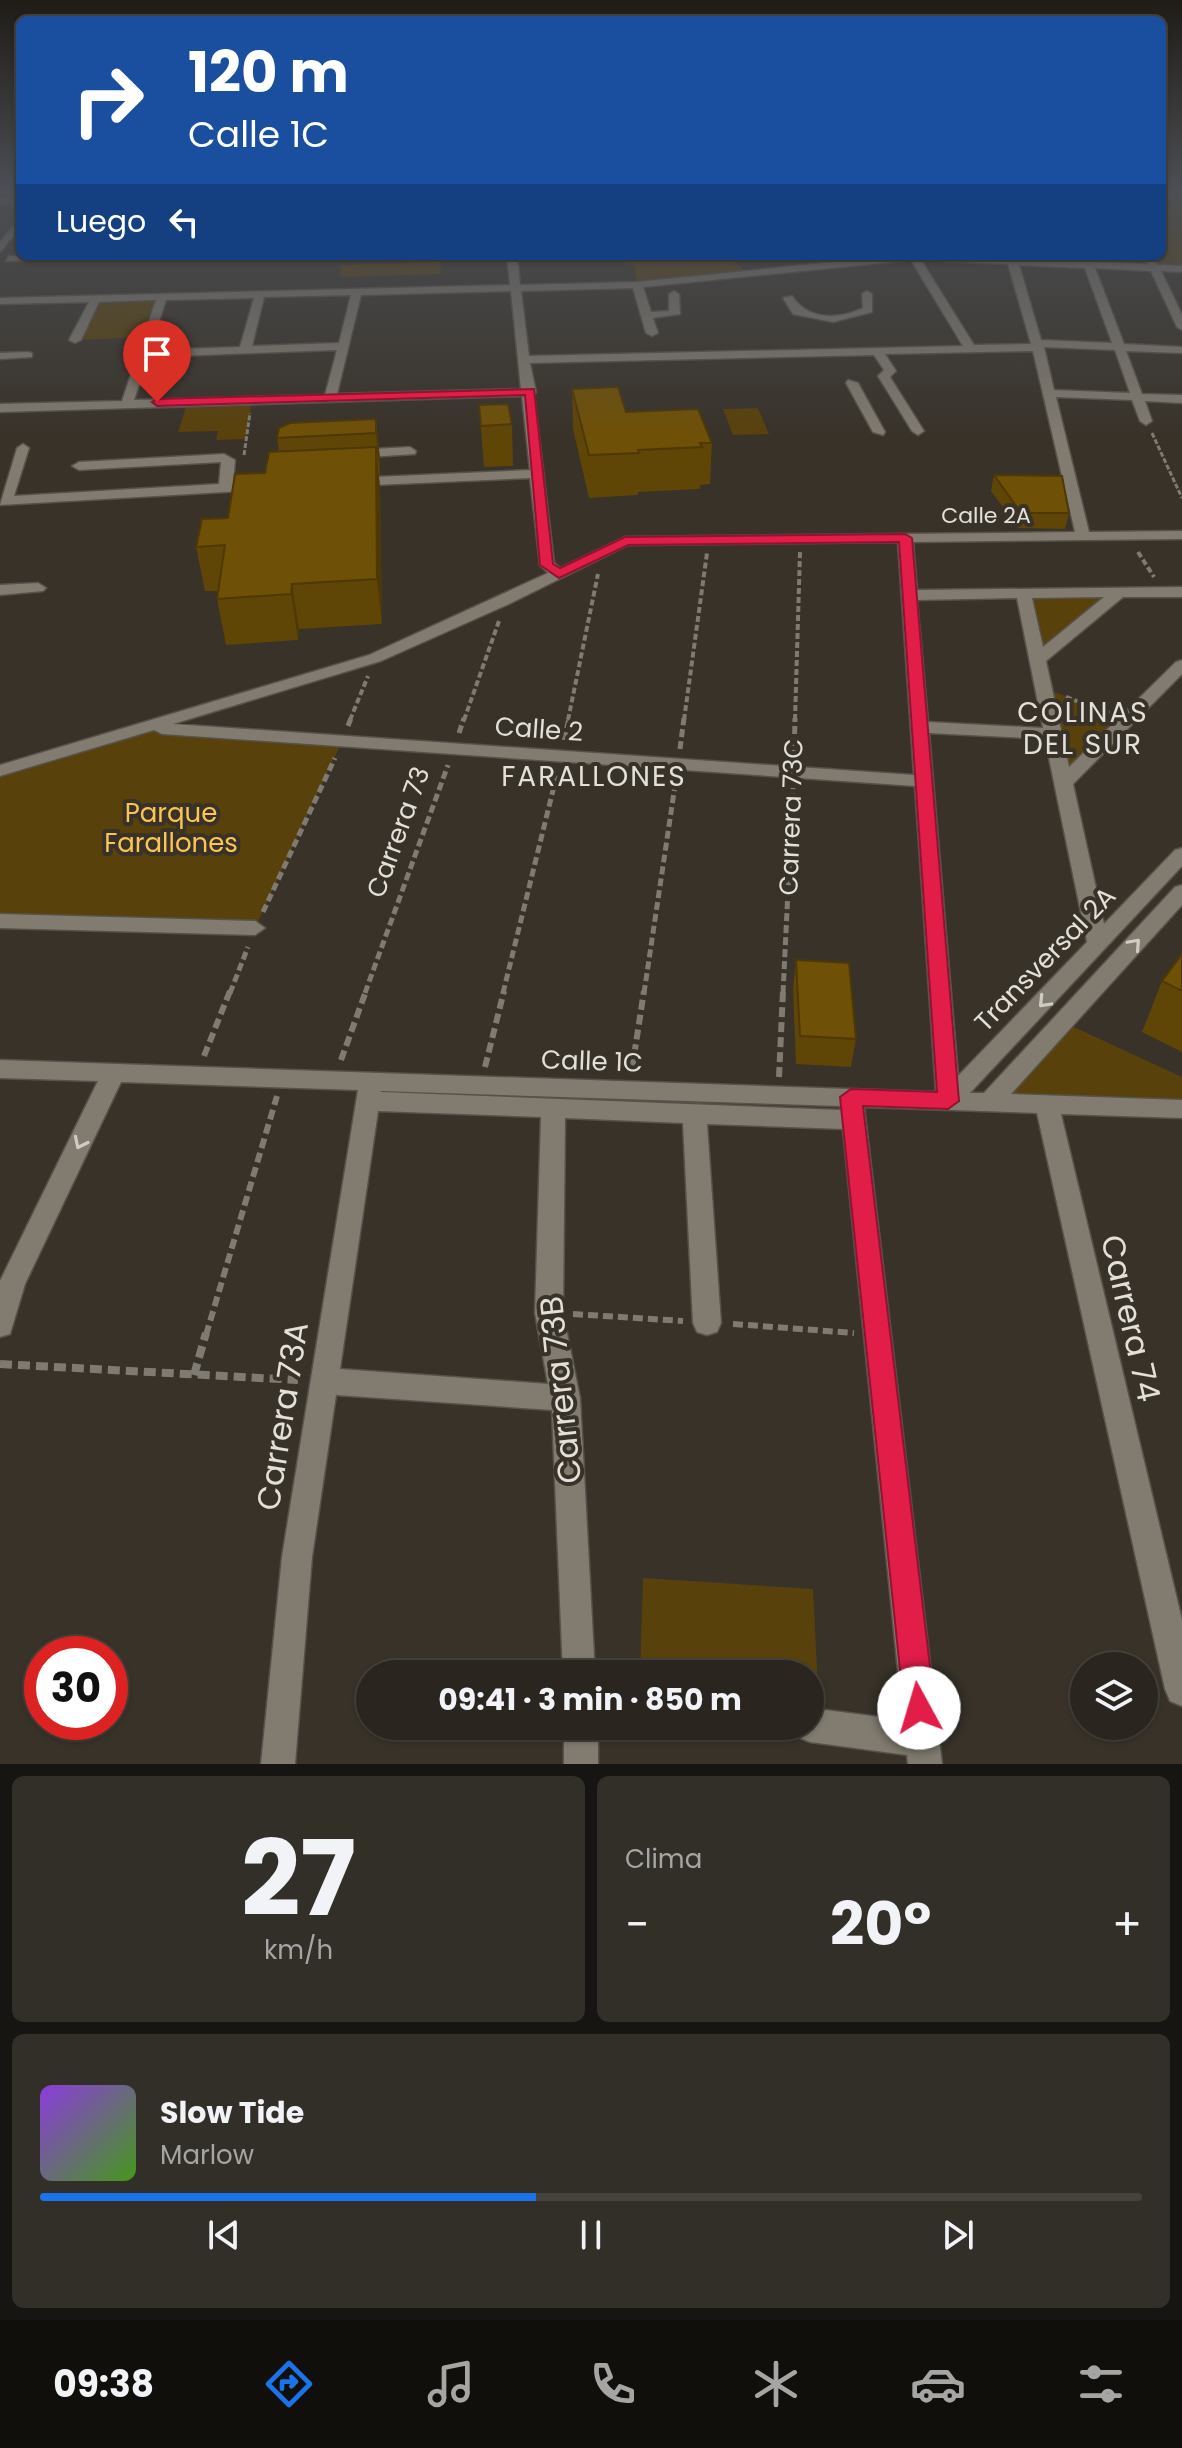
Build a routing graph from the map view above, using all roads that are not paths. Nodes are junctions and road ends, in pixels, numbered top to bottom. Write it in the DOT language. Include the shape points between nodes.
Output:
graph roads {
  1 [pos="514,273"];
  2 [pos="748,273"];
  3 [pos="924,273"];
  4 [pos="1016,273"];
  5 [pos="1092,273"];
  6 [pos="1157,273"];
  7 [pos="637,285"];
  8 [pos="515,288"];
  9 [pos="357,292"];
  10 [pos="260,294"];
  11 [pos="674,294"];
  12 [pos="867,294"];
  13 [pos="162,297"];
  14 [pos="96,298"];
  15 [pos="788,298"];
  16 [pos="0,301"];
  17 [pos="647,315"];
  18 [pos="1182,326"];
  19 [pos="652,333"];
  20 [pos="840,335"];
  21 [pos="75,340"];
  22 [pos="1037,345"];
  23 [pos="343,346"];
  24 [pos="1121,347"];
  25 [pos="970,348"];
  26 [pos="245,350"];
  27 [pos="877,350"];
  28 [pos="1182,350"];
  29 [pos="144,354"];
  30 [pos="28,355"];
  31 [pos="0,356"];
  32 [pos="525,360"];
  33 [pos="874,389"];
  34 [pos="530,392"];
  35 [pos="1049,393"];
  36 [pos="331,396"];
  37 [pos="1139,397"];
  38 [pos="1182,399"];
  39 [pos="127,404"];
  40 [pos="0,408"];
  41 [pos="1146,421"];
  42 [pos="918,431"];
  43 [pos="879,432"];
  44 [pos="23,448"];
  45 [pos="410,451"];
  46 [pos="336,455"];
  47 [pos="79,466"];
  48 [pos="536,474"];
  49 [pos="274,481"];
  50 [pos="336,483"];
  51 [pos="226,488"];
  52 [pos="3,501"];
  53 [pos="1182,535"];
  54 [pos="1083,536"];
  55 [pos="905,538"];
  56 [pos="559,574"];
  57 [pos="38,588"];
  58 [pos="0,590"];
  59 [pos="1023,592"];
  60 [pos="1120,592"];
  61 [pos="1182,592"];
  62 [pos="910,595"];
  63 [pos="1037,660"];
  64 [pos="1182,665"];
  65 [pos="1174,682"];
  66 [pos="920,727"];
  67 [pos="149,728"];
  68 [pos="1054,734"];
  69 [pos="0,771"];
  70 [pos="925,781"];
  71 [pos="1063,783"];
  72 [pos="1182,854"];
  73 [pos="1182,892"];
  74 [pos="0,921"];
  75 [pos="255,928"];
  76 [pos="1098,946"];
  77 [pos="0,1069"];
  78 [pos="114,1073"];
  79 [pos="369,1091"];
  80 [pos="948,1101"];
  81 [pos="990,1102"];
  82 [pos="1047,1104"];
  83 [pos="553,1107"];
  84 [pos="852,1108"];
  85 [pos="1182,1109"];
  86 [pos="694,1114"];
  87 [pos="6,1284"];
  88 [pos="707,1323"];
  89 [pos="0,1325"];
  90 [pos="323,1381"];
  91 [pos="566,1398"];
  92 [pos="578,1660"];
  93 [pos="1182,1689"];
  94 [pos="824,1728"];
  95 [pos="581,1740"];
  96 [pos="924,1752"];
  97 [pos="278,1764"];
  98 [pos="581,1764"];
  1 -- 8 [label="street"];
  2 -- 7 [label="street"];
  3 -- 25 [label="street"];
  4 -- 22 [label="street"];
  5 -- 24 [label="street"];
  6 -- 18 [label="street"];
  7 -- 8 [label="street"];
  7 -- 17 [label="street"];
  8 -- 9 [label="street"];
  8 -- 32 [label="street"];
  9 -- 10 [label="street" via="316,288"];
  9 -- 23 [label="street"];
  10 -- 13 [label="street"];
  10 -- 26 [label="street"];
  11 -- 17 [label="street" via="675,314"];
  12 -- 20 [label="street" via="868,310 853,318"];
  13 -- 14 [label="street"];
  13 -- 29 [label="street"];
  14 -- 16 [label="street"];
  14 -- 21 [label="street"];
  15 -- 20 [label="street" via="797,312"];
  17 -- 19 [label="street"];
  20 -- 27 [label="street"];
  20 -- 32 [label="street"];
  22 -- 24 [label="street"];
  22 -- 25 [label="street"];
  22 -- 35 [label="street"];
  23 -- 26 [label="street"];
  23 -- 36 [label="street"];
  24 -- 28 [label="street"];
  24 -- 37 [label="street"];
  25 -- 27 [label="street"];
  26 -- 29 [label="street"];
  27 -- 33 [label="street" via="890,371"];
  29 -- 39 [label="street"];
  30 -- 31 [label="street"];
  32 -- 34 [label="street"];
  33 -- 42 [label="street"];
  33 -- 43 [label="street"];
  34 -- 36 [label="street"];
  34 -- 48 [label="street"];
  35 -- 37 [label="street"];
  35 -- 54 [label="street"];
  36 -- 39 [label="street"];
  37 -- 38 [label="street"];
  37 -- 41 [label="street"];
  39 -- 40 [label="street"];
  44 -- 52 [label="street"];
  45 -- 46 [label="street"];
  47 -- 51 [label="street" via="224,458"];
  48 -- 50 [label="street"];
  48 -- 56 [label="street" via="547,565"];
  49 -- 51 [label="street"];
  51 -- 52 [label="street"];
  53 -- 54 [label="street, Calle 2A"];
  54 -- 55 [label="street, Calle 2A"];
  55 -- 56 [label="street, Calle 2A" via="625,541"];
  55 -- 62 [label="street"];
  56 -- 67 [label="street, Calle 2A" via="375,658"];
  57 -- 58 [label="street"];
  59 -- 60 [label="street"];
  59 -- 62 [label="street"];
  59 -- 63 [label="street"];
  60 -- 61 [label="street"];
  60 -- 63 [label="street"];
  62 -- 66 [label="street"];
  63 -- 68 [label="street"];
  64 -- 65 [label="street"];
  65 -- 71 [label="street" via="1126,718"];
  66 -- 68 [label="street"];
  66 -- 70 [label="street"];
  67 -- 69 [label="street, Calle 2A"];
  67 -- 70 [label="street, Calle 2"];
  68 -- 71 [label="street"];
  70 -- 80 [label="street"];
  71 -- 76 [label="street"];
  72 -- 76 [label="street, Transversal 2A"];
  81 -- 73 [label="street, Transversal 2A, one-way"];
  74 -- 75 [label="street"];
  76 -- 80 [label="street, Transversal 2A, one-way"];
  77 -- 78 [label="street, Calle 1C"];
  78 -- 79 [label="street, Calle 1C" via="334,1080"];
  78 -- 87 [label="street, one-way"];
  79 -- 83 [label="street"];
  79 -- 84 [label="street, Calle 1C" via="480,1085 779,1095"];
  79 -- 90 [label="street, Carrera 73A"];
  80 -- 81 [label="street, Calle 1C"];
  80 -- 84 [label="street, Calle 1C"];
  81 -- 82 [label="street, Calle 1C"];
  82 -- 85 [label="street, Calle 1C"];
  82 -- 93 [label="street, Carrera 74"];
  83 -- 86 [label="street"];
  83 -- 91 [label="street, Carrera 73B" via="549,1313"];
  84 -- 86 [label="street"];
  84 -- 96 [label="street"];
  86 -- 88 [label="street"];
  87 -- 89 [label="street"];
  90 -- 91 [label="street"];
  90 -- 97 [label="street, Carrera 73A" via="297,1557"];
  91 -- 92 [label="street, Carrera 73B"];
  94 -- 96 [label="street"];
  95 -- 98 [label="street"];
}
